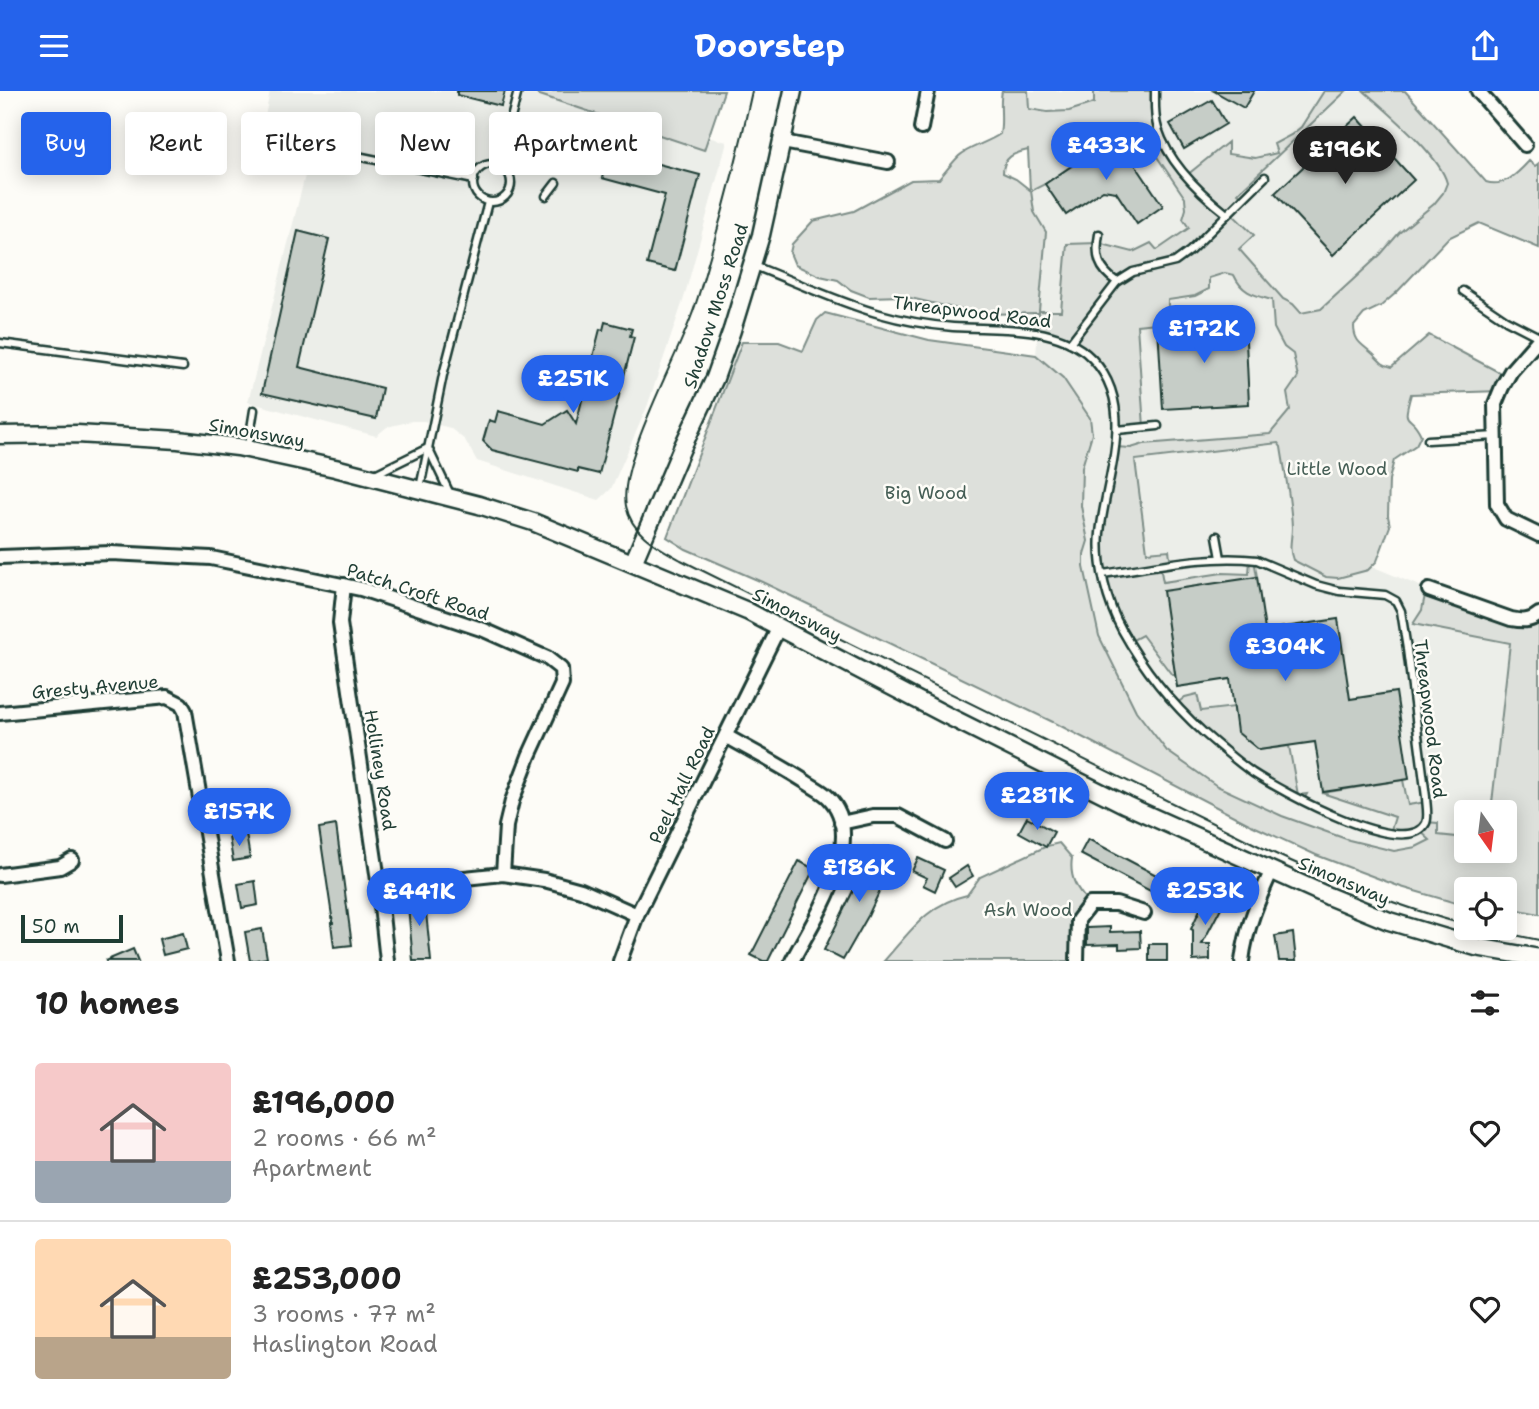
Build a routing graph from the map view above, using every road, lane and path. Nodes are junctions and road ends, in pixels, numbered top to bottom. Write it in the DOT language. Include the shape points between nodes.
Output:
graph roads {
  1 [pos="518,91"];
  2 [pos="793,91"];
  3 [pos="929,91"];
  4 [pos="1155,91"];
  5 [pos="1478,91"];
  6 [pos="513,112"];
  7 [pos="921,128"];
  8 [pos="783,142"];
  9 [pos="1525,145"];
  10 [pos="361,157"];
  11 [pos="888,162"];
  12 [pos="489,166"];
  13 [pos="509,175"];
  14 [pos="1265,177"];
  15 [pos="474,180"];
  16 [pos="556,183"];
  17 [pos="546,196"];
  18 [pos="488,202"];
  19 [pos="1227,215"];
  20 [pos="1099,234"];
  21 [pos="751,264"];
  22 [pos="1117,282"];
  23 [pos="1463,291"];
  24 [pos="1539,338"];
  25 [pos="0,343"];
  26 [pos="1070,343"];
  27 [pos="183,367"];
  28 [pos="254,410"];
  29 [pos="1158,426"];
  30 [pos="1116,430"];
  31 [pos="0,435"];
  32 [pos="1496,436"];
  33 [pos="1428,440"];
  34 [pos="428,447"];
  35 [pos="247,449"];
  36 [pos="368,477"];
  37 [pos="420,490"];
  38 [pos="452,498"];
  39 [pos="1539,535"];
  40 [pos="1217,536"];
  41 [pos="0,557"];
  42 [pos="1221,558"];
  43 [pos="633,563"];
  44 [pos="1103,574"];
  45 [pos="344,585"];
  46 [pos="1429,590"];
  47 [pos="1539,614"];
  48 [pos="779,627"];
  49 [pos="0,713"];
  50 [pos="726,736"];
  51 [pos="841,823"];
  52 [pos="945,841"];
  53 [pos="72,859"];
  54 [pos="1272,870"];
  55 [pos="0,874"];
  56 [pos="503,874"];
  57 [pos="379,887"];
  58 [pos="1144,913"];
  59 [pos="637,915"];
  60 [pos="1476,954"];
  61 [pos="1539,958"];
  62 [pos="228,961"];
  63 [pos="387,961"];
  64 [pos="620,961"];
  65 [pos="792,961"];
  66 [pos="1077,961"];
  67 [pos="1242,961"];
  1 -- 6 [label="lane"];
  2 -- 8 [label="street, Shadow Moss Road"];
  3 -- 7 [label="street"];
  4 -- 19 [label="lane" via="1158,129 1168,151"];
  5 -- 9 [label="street"];
  8 -- 11 [label="street"];
  8 -- 21 [label="street, Shadow Moss Road"];
  10 -- 15 [label="lane"];
  12 -- 15 [label="lane" via="478,170"];
  13 -- 18 [label="lane" via="511,187 505,197"];
  14 -- 19 [label="lane, Threapwood Road"];
  15 -- 18 [label="lane" via="476,192"];
  16 -- 17 [label="lane"];
  18 -- 34 [label="lane"];
  19 -- 22 [label="lane, Threapwood Road" via="1175,263 1133,272"];
  20 -- 22 [label="lane" via="1099,264"];
  21 -- 26 [label="lane, Threapwood Road" via="881,314 950,327 1051,335"];
  21 -- 43 [label="street, Shadow Moss Road" via="715,378"];
  22 -- 26 [label="lane, Threapwood Road"];
  23 -- 24 [label="lane"];
  24 -- 32 [label="street" via="1502,387 1495,404"];
  25 -- 27 [label="lane"];
  26 -- 30 [label="lane, Threapwood Road" via="1085,353 1105,378 1116,408"];
  28 -- 35 [label="lane"];
  29 -- 30 [label="lane"];
  30 -- 44 [label="lane, Threapwood Road" via="1100,534"];
  31 -- 35 [label="street, Simonsway" via="77,433"];
  32 -- 33 [label="lane"];
  32 -- 39 [label="street" via="1500,511 1506,519"];
  34 -- 36 [label="lane"];
  34 -- 37 [label="lane"];
  34 -- 38 [label="lane"];
  35 -- 36 [label="street, Simonsway"];
  36 -- 37 [label="street, Simonsway"];
  37 -- 38 [label="street, Simonsway"];
  38 -- 43 [label="street, Simonsway" via="533,523"];
  40 -- 42 [label="lane"];
  41 -- 45 [label="street, Patch Croft Road" via="111,553 211,558"];
  42 -- 44 [label="lane, Threapwood Road"];
  42 -- 44 [label="lane, Threapwood Road" via="1257,559 1316,585 1385,595 1396,601 1407,649 1426,797 1423,826 1409,835 1398,835 1345,820 1252,772 1214,743 1175,705 1129,642"];
  43 -- 48 [label="street, Simonsway"];
  45 -- 56 [label="street, Patch Croft Road" via="484,630 547,658 561,670 562,684 512,801"];
  45 -- 57 [label="street, Holliney Road" via="341,622"];
  46 -- 47 [label="street" via="1511,619 1523,621"];
  48 -- 50 [label="street, Peel Hall Road"];
  48 -- 54 [label="street, Simonsway" via="1126,805"];
  49 -- 62 [label="street, Gresty Avenue" via="167,698 181,704"];
  50 -- 51 [label="street" via="829,798"];
  50 -- 59 [label="street, Peel Hall Road"];
  51 -- 52 [label="street" via="898,816"];
  51 -- 65 [label="street" via="843,853"];
  53 -- 55 [label="street" via="60,867"];
  54 -- 60 [label="street, Simonsway"];
  54 -- 67 [label="street" via="1256,903"];
  56 -- 57 [label="street"];
  56 -- 59 [label="street" via="581,890"];
  57 -- 63 [label="street, Holliney Road"];
  58 -- 66 [label="street" via="1116,904 1090,904 1078,920"];
  59 -- 64 [label="street, Peel Hall Road"];
  60 -- 61 [label="street, Simonsway"];
}
